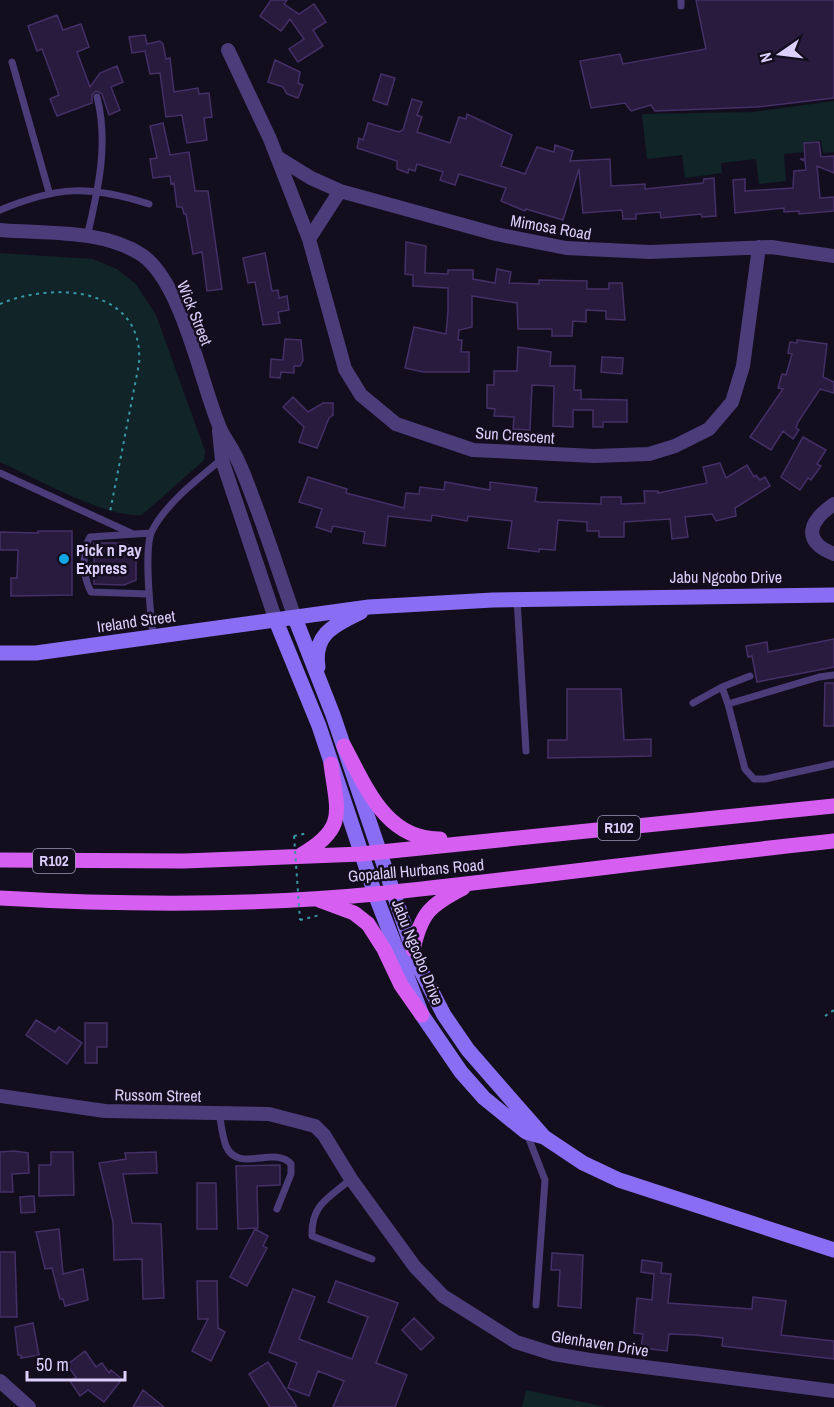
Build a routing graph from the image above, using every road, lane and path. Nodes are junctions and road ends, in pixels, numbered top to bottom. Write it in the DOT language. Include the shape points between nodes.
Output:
graph roads {
  1 [pos="228,50"];
  2 [pos="12,62"];
  3 [pos="97,97"];
  4 [pos="277,157"];
  5 [pos="340,191"];
  6 [pos="49,192"];
  7 [pos="98,192"];
  8 [pos="149,204"];
  9 [pos="0,210"];
  10 [pos="0,230"];
  11 [pos="87,237"];
  12 [pos="309,239"];
  13 [pos="759,246"];
  14 [pos="834,256"];
  15 [pos="0,304"];
  16 [pos="228,456"];
  17 [pos="0,473"];
  18 [pos="834,504"];
  19 [pos="109,524"];
  20 [pos="151,533"];
  21 [pos="135,535"];
  22 [pos="834,554"];
  23 [pos="148,594"];
  24 [pos="834,595"];
  25 [pos="517,599"];
  26 [pos="369,607"];
  27 [pos="294,618"];
  28 [pos="276,621"];
  29 [pos="153,637"];
  30 [pos="0,653"];
  31 [pos="834,675"];
  32 [pos="750,676"];
  33 [pos="320,685"];
  34 [pos="722,687"];
  35 [pos="693,703"];
  36 [pos="728,704"];
  37 [pos="344,746"];
  38 [pos="526,751"];
  39 [pos="331,764"];
  40 [pos="834,764"];
  41 [pos="834,806"];
  42 [pos="294,836"];
  43 [pos="514,838"];
  44 [pos="834,841"];
  45 [pos="380,852"];
  46 [pos="361,854"];
  47 [pos="299,857"];
  48 [pos="0,860"];
  49 [pos="471,884"];
  50 [pos="394,891"];
  51 [pos="375,894"];
  52 [pos="310,897"];
  53 [pos="0,898"];
  54 [pos="300,920"];
  55 [pos="413,950"];
  56 [pos="834,1010"];
  57 [pos="422,1015"];
  58 [pos="825,1016"];
  59 [pos="0,1096"];
  60 [pos="219,1112"];
  61 [pos="315,1126"];
  62 [pos="526,1132"];
  63 [pos="544,1137"];
  64 [pos="351,1179"];
  65 [pos="277,1209"];
  66 [pos="834,1250"];
  67 [pos="372,1259"];
  68 [pos="537,1305"];
  69 [pos="0,1381"];
  70 [pos="834,1391"];
  71 [pos="29,1407"];
  1 -- 4 [label="street, Sun Crescent"];
  2 -- 6 [label="lane"];
  3 -- 7 [label="lane" via="103,142"];
  4 -- 5 [label="street, Mimosa Road"];
  4 -- 12 [label="street, Sun Crescent"];
  5 -- 12 [label="street"];
  5 -- 13 [label="street, Mimosa Road" via="504,236 566,248 650,252"];
  6 -- 7 [label="lane"];
  6 -- 9 [label="lane"];
  7 -- 8 [label="lane"];
  7 -- 11 [label="lane"];
  10 -- 11 [label="street, Wick Street"];
  11 -- 16 [label="street, Wick Street" via="125,245 144,257 168,285"];
  12 -- 13 [label="street, Sun Crescent" via="345,369 361,395 383,415 409,430 473,450 594,456 649,454 675,446 704,432 727,410 743,366"];
  13 -- 14 [label="street, Mimosa Road"];
  15 -- 19 [label="path" via="28,296 85,295 110,302 131,323 139,343 139,364"];
  16 -- 20 [label="lane" via="176,500"];
  16 -- 27 [label="street, Wick Street" via="254,501"];
  16 -- 28 [label="street, Wick Street"];
  17 -- 19 [label="lane"];
  18 -- 22 [label="street" via="816,517 811,529 821,549"];
  19 -- 21 [label="lane"];
  20 -- 21 [label="lane"];
  20 -- 23 [label="lane"];
  21 -- 23 [label="lane" via="90,537 85,545 85,582 92,592"];
  23 -- 29 [label="lane"];
  24 -- 25 [label="main road, Jabu Ngcobo Drive"];
  25 -- 26 [label="main road, Jabu Ngcobo Drive"];
  25 -- 38 [label="lane"];
  26 -- 27 [label="main road, Jabu Ngcobo Drive"];
  26 -- 33 [label="main road" via="332,627 318,644"];
  27 -- 28 [label="main road, Jabu Ngcobo Drive"];
  27 -- 33 [label="main road, Jabu Ngcobo Drive"];
  28 -- 29 [label="main road, Ireland Street"];
  28 -- 39 [label="main road, Jabu Ngcobo Drive"];
  29 -- 30 [label="main road, Ireland Street"];
  31 -- 36 [label="lane"];
  32 -- 34 [label="lane"];
  33 -- 37 [label="main road, Jabu Ngcobo Drive"];
  34 -- 35 [label="lane"];
  34 -- 36 [label="lane"];
  36 -- 40 [label="lane" via="745,769 754,779"];
  37 -- 43 [label="main road" via="379,810 391,824 425,840"];
  37 -- 45 [label="main road, Jabu Ngcobo Drive"];
  39 -- 46 [label="main road, Jabu Ngcobo Drive"];
  39 -- 47 [label="main road" via="335,824 323,843"];
  41 -- 43 [label="main road, Gopalall Hurbans Road / R102"];
  42 -- 54 [label="path, bridge"];
  43 -- 45 [label="main road, Gopalall Hurbans Road / R102"];
  44 -- 49 [label="main road, Gopalall Hurbans Road / R102"];
  45 -- 46 [label="main road, Gopalall Hurbans Road / R102"];
  45 -- 50 [label="main road, Jabu Ngcobo Drive"];
  46 -- 47 [label="main road, Gopalall Hurbans Road / R102"];
  46 -- 51 [label="main road, Jabu Ngcobo Drive"];
  47 -- 48 [label="main road, Gopalall Hurbans Road / R102"];
  49 -- 50 [label="main road, Gopalall Hurbans Road / R102"];
  49 -- 55 [label="main road" via="430,908 422,918"];
  50 -- 51 [label="main road, Gopalall Hurbans Road / R102"];
  50 -- 55 [label="main road, Jabu Ngcobo Drive"];
  51 -- 52 [label="main road, Gopalall Hurbans Road / R102"];
  51 -- 57 [label="main road, Jabu Ngcobo Drive"];
  52 -- 53 [label="main road, Gopalall Hurbans Road / R102" via="172,902"];
  52 -- 57 [label="main road" via="354,913 368,924"];
  55 -- 63 [label="main road, Jabu Ngcobo Drive" via="444,1015 462,1041"];
  56 -- 58 [label="path"];
  57 -- 62 [label="main road, Jabu Ngcobo Drive" via="484,1098"];
  59 -- 60 [label="street, Russom Street" via="105,1111"];
  60 -- 61 [label="street, Russom Street" via="269,1114"];
  60 -- 65 [label="lane" via="226,1146 232,1155 280,1156 291,1164"];
  61 -- 64 [label="street, Glenhaven Drive"];
  62 -- 63 [label="main road, Jabu Ngcobo Drive"];
  62 -- 68 [label="lane" via="545,1180"];
  63 -- 66 [label="main road, Jabu Ngcobo Drive" via="618,1180"];
  64 -- 67 [label="lane" via="315,1209 312,1236"];
  64 -- 70 [label="street, Glenhaven Drive" via="415,1267 443,1296 516,1342 590,1360"];
  69 -- 71 [label="street"];
}
